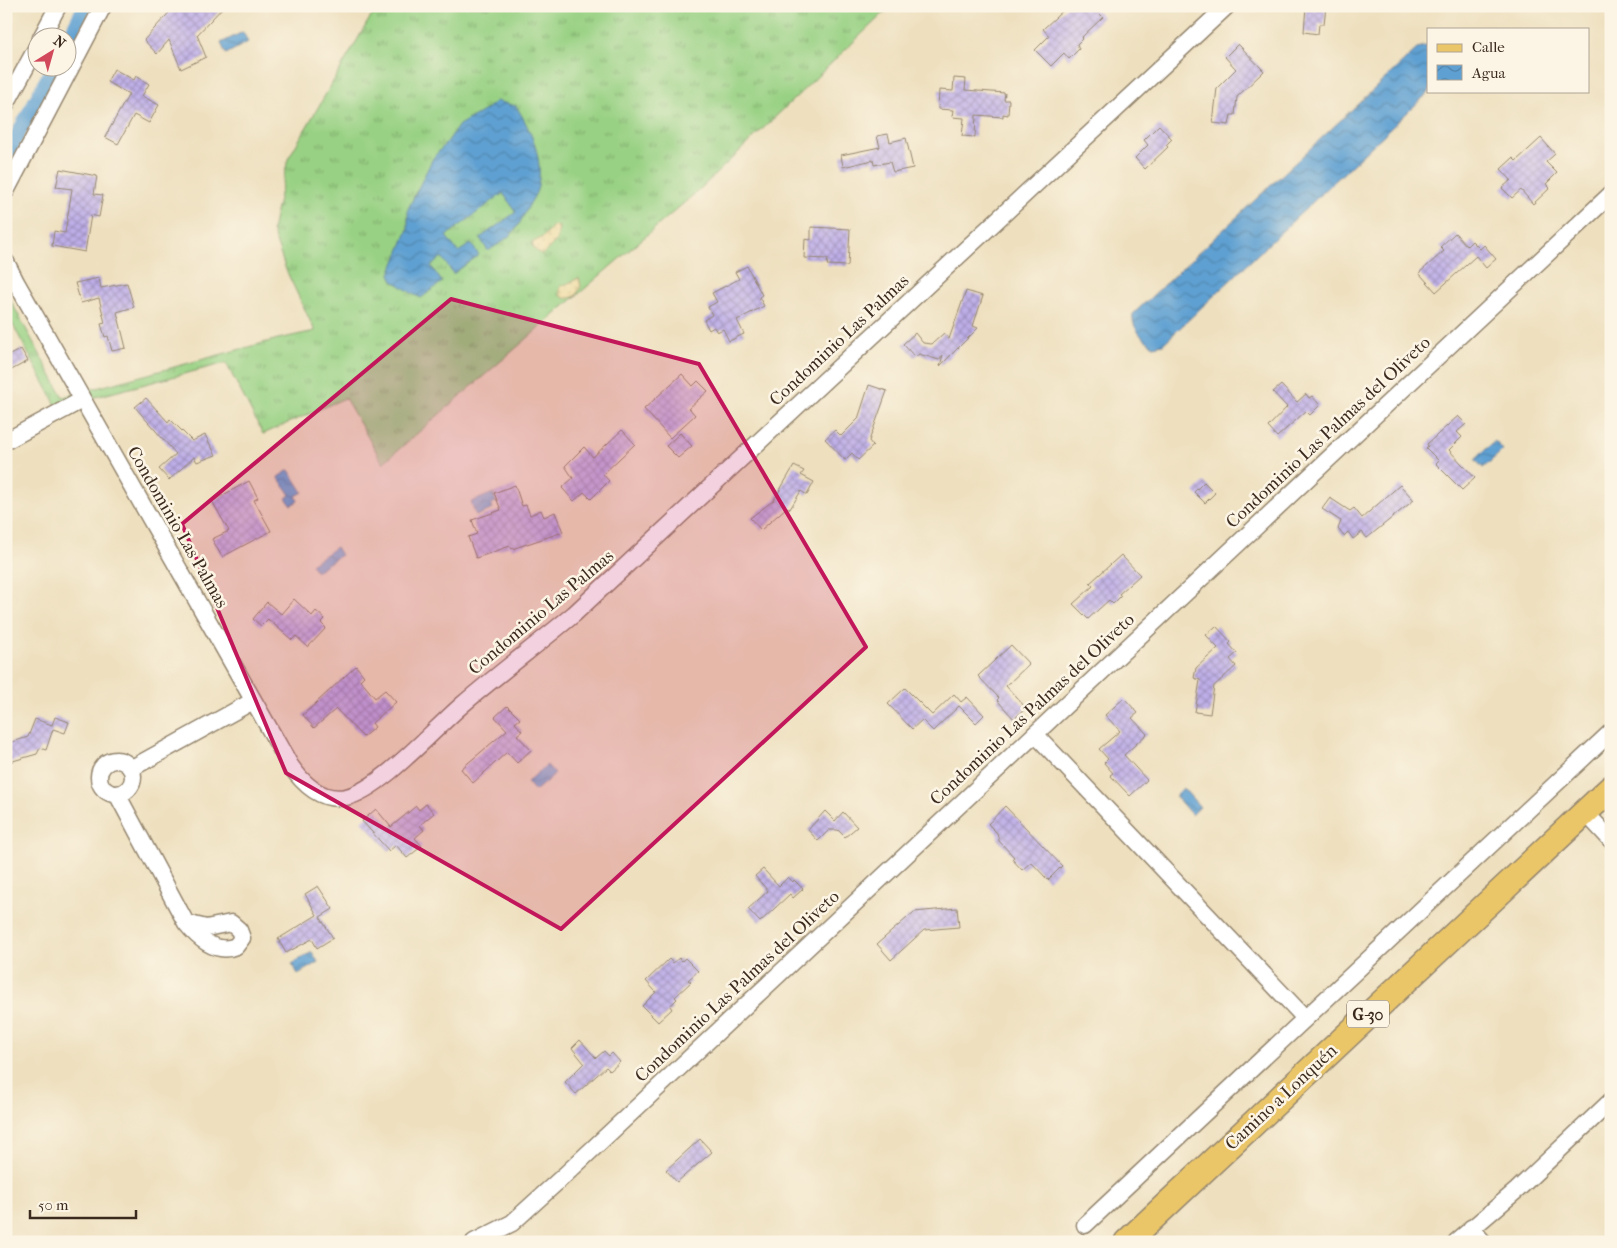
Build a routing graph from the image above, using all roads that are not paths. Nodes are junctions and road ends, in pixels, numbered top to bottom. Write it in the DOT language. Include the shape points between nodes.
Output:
graph roads {
  1 [pos="58,6"];
  2 [pos="103,6"];
  3 [pos="1227,6"];
  4 [pos="46,28"];
  5 [pos="28,63"];
  6 [pos="6,104"];
  7 [pos="6,191"];
  8 [pos="1611,194"];
  9 [pos="6,262"];
  10 [pos="82,400"];
  11 [pos="6,441"];
  12 [pos="253,701"];
  13 [pos="1611,732"];
  14 [pos="1035,734"];
  15 [pos="132,768"];
  16 [pos="1611,788"];
  17 [pos="117,794"];
  18 [pos="1585,812"];
  19 [pos="1611,840"];
  20 [pos="186,923"];
  21 [pos="1304,1017"];
  22 [pos="1611,1101"];
  23 [pos="1085,1225"];
  24 [pos="1471,1228"];
  25 [pos="474,1242"];
  26 [pos="1127,1242"];
  27 [pos="1456,1242"];
  28 [pos="1483,1242"];
  1 -- 4 [label="street"];
  2 -- 7 [label="street"];
  3 -- 12 [label="street, Condominio Las Palmas" via="574,614 461,706 382,777 347,797 317,792 296,774"];
  5 -- 6 [label="street"];
  8 -- 14 [label="street, Condominio Las Palmas del Oliveto"];
  9 -- 10 [label="street, Condominio Las Palmas"];
  10 -- 11 [label="street"];
  10 -- 12 [label="street, Condominio Las Palmas"];
  12 -- 15 [label="street"];
  13 -- 21 [label="street"];
  14 -- 21 [label="street"];
  14 -- 25 [label="street, Condominio Las Palmas del Oliveto" via="512,1223"];
  15 -- 17 [label="street" via="132,786"];
  15 -- 17 [label="street" via="117,759 102,767 100,784 106,791"];
  16 -- 18 [label="main road, Camino a Lonquén / G-30"];
  17 -- 20 [label="street"];
  18 -- 19 [label="street"];
  18 -- 26 [label="main road, Camino a Lonquén / G-30"];
  21 -- 23 [label="street"];
  22 -- 24 [label="street" via="1517,1190"];
  24 -- 27 [label="street"];
  24 -- 28 [label="street"];
}
